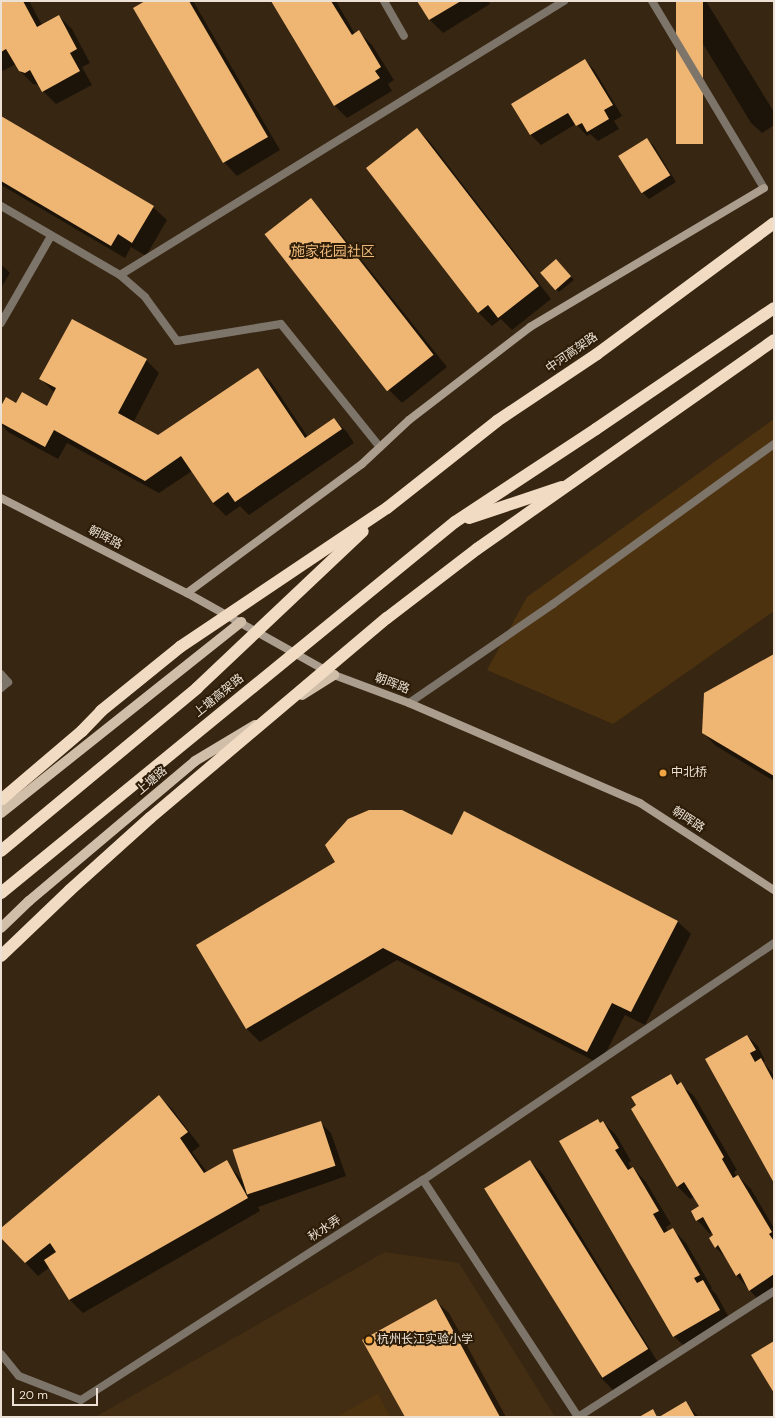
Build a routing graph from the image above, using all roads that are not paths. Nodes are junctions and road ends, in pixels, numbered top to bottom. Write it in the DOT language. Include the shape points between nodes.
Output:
graph roads {
  1 [pos="384,1"];
  2 [pos="564,1"];
  3 [pos="652,1"];
  4 [pos="404,36"];
  5 [pos="1,206"];
  6 [pos="774,223"];
  7 [pos="51,236"];
  8 [pos="120,275"];
  9 [pos="774,308"];
  10 [pos="1,323"];
  11 [pos="774,340"];
  12 [pos="774,444"];
  13 [pos="380,447"];
  14 [pos="567,486"];
  15 [pos="1,498"];
  16 [pos="387,508"];
  17 [pos="455,522"];
  18 [pos="187,593"];
  19 [pos="241,622"];
  20 [pos="1,674"];
  21 [pos="334,675"];
  22 [pos="1,688"];
  23 [pos="409,703"];
  24 [pos="1,800"];
  25 [pos="1,813"];
  26 [pos="1,851"];
  27 [pos="774,890"];
  28 [pos="1,893"];
  29 [pos="1,928"];
  30 [pos="774,943"];
  31 [pos="1,956"];
  32 [pos="423,1180"];
  33 [pos="774,1291"];
  34 [pos="1,1354"];
  35 [pos="578,1417"];
  1 -- 4 [label="street"];
  2 -- 8 [label="street"];
  3 -- 13 [label="street" via="764,188 530,327 409,420"];
  5 -- 7 [label="street"];
  6 -- 16 [label="highway, 中河高架路" via="596,354 497,421"];
  7 -- 8 [label="street"];
  7 -- 10 [label="street"];
  8 -- 13 [label="street" via="145,297 177,341 280,324"];
  9 -- 17 [label="highway"];
  11 -- 14 [label="highway, bridge"];
  12 -- 23 [label="street" via="553,604"];
  13 -- 18 [label="street" via="362,464"];
  14 -- 17 [label="highway, bridge"];
  14 -- 31 [label="highway, bridge" via="477,548 387,618 150,818"];
  15 -- 18 [label="street, 朝晖路"];
  16 -- 24 [label="highway, bridge" via="180,647 101,711 82,732"];
  16 -- 26 [label="highway, 上塘高架路, bridge" via="198,688"];
  17 -- 28 [label="highway, 上塘高架路, bridge"];
  18 -- 19 [label="street, 朝晖路"];
  19 -- 21 [label="street, 朝晖路"];
  19 -- 25 [label="main road"];
  20 -- 22 [label="street" via="8,682"];
  21 -- 23 [label="street, 朝晖路"];
  21 -- 29 [label="main road, 上塘路" via="195,761 29,901"];
  23 -- 27 [label="street, 朝晖路" via="640,803"];
  30 -- 32 [label="street"];
  32 -- 34 [label="street, 秋水弄" via="81,1400 20,1376"];
  32 -- 35 [label="street"];
  33 -- 35 [label="street"];
}
